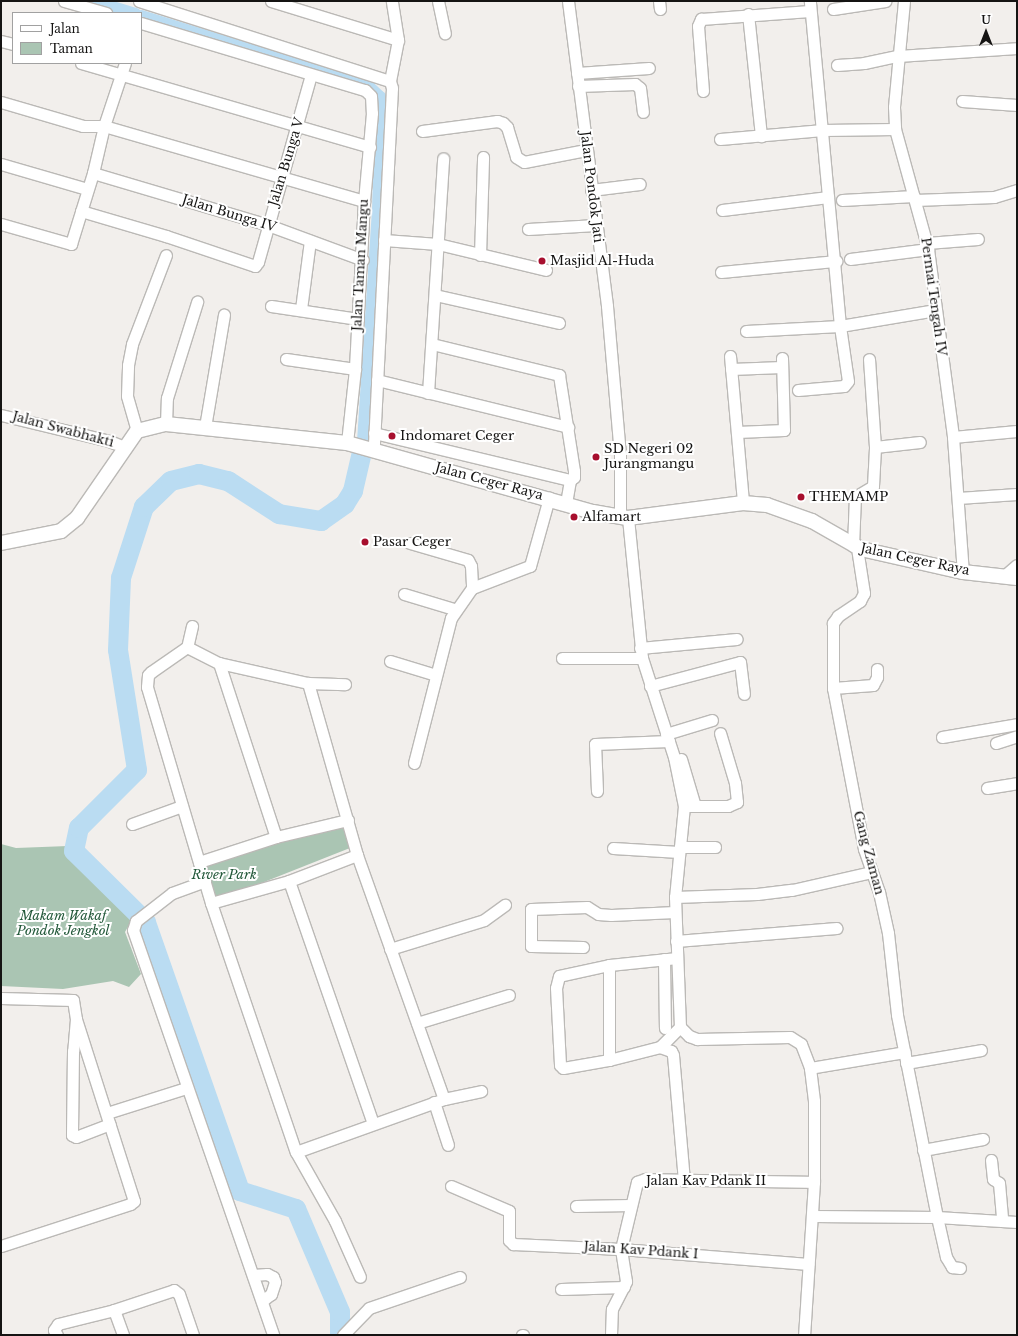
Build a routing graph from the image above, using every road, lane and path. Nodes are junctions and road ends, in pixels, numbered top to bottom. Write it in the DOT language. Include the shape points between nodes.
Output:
graph roads {
  1 [pos="64,1"];
  2 [pos="139,1"];
  3 [pos="270,1"];
  4 [pos="392,1"];
  5 [pos="438,1"];
  6 [pos="568,1"];
  7 [pos="885,1"];
  8 [pos="904,1"];
  9 [pos="158,4"];
  10 [pos="810,6"];
  11 [pos="834,9"];
  12 [pos="102,12"];
  13 [pos="748,14"];
  14 [pos="142,23"];
  15 [pos="445,33"];
  16 [pos="1,40"];
  17 [pos="398,40"];
  18 [pos="12,44"];
  19 [pos="1017,48"];
  20 [pos="898,56"];
  21 [pos="85,64"];
  22 [pos="125,64"];
  23 [pos="837,65"];
  24 [pos="648,68"];
  25 [pos="577,73"];
  26 [pos="122,74"];
  27 [pos="311,75"];
  28 [pos="390,81"];
  29 [pos="578,86"];
  30 [pos="703,91"];
  31 [pos="962,101"];
  32 [pos="1,102"];
  33 [pos="1017,105"];
  34 [pos="643,112"];
  35 [pos="298,125"];
  36 [pos="104,126"];
  37 [pos="895,129"];
  38 [pos="823,130"];
  39 [pos="422,131"];
  40 [pos="761,136"];
  41 [pos="720,139"];
  42 [pos="370,147"];
  43 [pos="586,150"];
  44 [pos="483,157"];
  45 [pos="442,158"];
  46 [pos="1,164"];
  47 [pos="93,174"];
  48 [pos="282,177"];
  49 [pos="640,184"];
  50 [pos="87,189"];
  51 [pos="591,190"];
  52 [pos="1017,190"];
  53 [pos="828,197"];
  54 [pos="914,198"];
  55 [pos="842,200"];
  56 [pos="364,201"];
  57 [pos="722,210"];
  58 [pos="81,211"];
  59 [pos="1,224"];
  60 [pos="268,225"];
  61 [pos="596,225"];
  62 [pos="528,229"];
  63 [pos="978,239"];
  64 [pos="388,240"];
  65 [pos="310,241"];
  66 [pos="438,244"];
  67 [pos="928,246"];
  68 [pos="166,255"];
  69 [pos="480,255"];
  70 [pos="850,259"];
  71 [pos="363,260"];
  72 [pos="836,260"];
  73 [pos="546,270"];
  74 [pos="721,272"];
  75 [pos="435,295"];
  76 [pos="197,302"];
  77 [pos="271,306"];
  78 [pos="301,309"];
  79 [pos="936,310"];
  80 [pos="224,315"];
  81 [pos="358,319"];
  82 [pos="559,323"];
  83 [pos="842,326"];
  84 [pos="746,331"];
  85 [pos="432,344"];
  86 [pos="730,356"];
  87 [pos="286,359"];
  88 [pos="869,359"];
  89 [pos="731,369"];
  90 [pos="355,370"];
  91 [pos="377,380"];
  92 [pos="798,390"];
  93 [pos="428,393"];
  94 [pos="1,414"];
  95 [pos="166,424"];
  96 [pos="568,427"];
  97 [pos="205,428"];
  98 [pos="137,431"];
  99 [pos="1017,431"];
  100 [pos="737,432"];
  101 [pos="374,433"];
  102 [pos="953,437"];
  103 [pos="920,442"];
  104 [pos="349,443"];
  105 [pos="125,447"];
  106 [pos="875,447"];
  107 [pos="373,449"];
  108 [pos="570,480"];
  109 [pos="1017,494"];
  110 [pos="549,498"];
  111 [pos="958,498"];
  112 [pos="566,503"];
  113 [pos="743,503"];
  114 [pos="624,518"];
  115 [pos="1,543"];
  116 [pos="410,543"];
  117 [pos="860,549"];
  118 [pos="1017,566"];
  119 [pos="963,572"];
  120 [pos="1010,578"];
  121 [pos="472,588"];
  122 [pos="404,594"];
  123 [pos="454,609"];
  124 [pos="192,626"];
  125 [pos="737,639"];
  126 [pos="187,647"];
  127 [pos="641,653"];
  128 [pos="562,658"];
  129 [pos="390,661"];
  130 [pos="219,663"];
  131 [pos="877,669"];
  132 [pos="436,675"];
  133 [pos="308,684"];
  134 [pos="345,684"];
  135 [pos="650,686"];
  136 [pos="833,688"];
  137 [pos="744,694"];
  138 [pos="712,720"];
  139 [pos="1017,724"];
  140 [pos="720,733"];
  141 [pos="1017,736"];
  142 [pos="942,737"];
  143 [pos="670,739"];
  144 [pos="996,744"];
  145 [pos="414,763"];
  146 [pos="1017,783"];
  147 [pos="987,788"];
  148 [pos="597,791"];
  149 [pos="182,806"];
  150 [pos="690,806"];
  151 [pos="348,820"];
  152 [pos="132,824"];
  153 [pos="276,837"];
  154 [pos="715,847"];
  155 [pos="613,848"];
  156 [pos="679,850"];
  157 [pos="357,855"];
  158 [pos="199,862"];
  159 [pos="871,872"];
  160 [pos="205,881"];
  161 [pos="289,881"];
  162 [pos="675,897"];
  163 [pos="211,902"];
  164 [pos="504,905"];
  165 [pos="675,912"];
  166 [pos="836,928"];
  167 [pos="676,941"];
  168 [pos="583,947"];
  169 [pos="390,949"];
  170 [pos="677,958"];
  171 [pos="664,959"];
  172 [pos="609,965"];
  173 [pos="509,995"];
  174 [pos="1,998"];
  175 [pos="76,1018"];
  176 [pos="417,1023"];
  177 [pos="680,1027"];
  178 [pos="665,1028"];
  179 [pos="660,1047"];
  180 [pos="981,1050"];
  181 [pos="905,1052"];
  182 [pos="609,1060"];
  183 [pos="906,1063"];
  184 [pos="810,1068"];
  185 [pos="186,1088"];
  186 [pos="480,1091"];
  187 [pos="439,1101"];
  188 [pos="107,1113"];
  189 [pos="110,1124"];
  190 [pos="373,1124"];
  191 [pos="984,1139"];
  192 [pos="448,1145"];
  193 [pos="923,1150"];
  194 [pos="296,1152"];
  195 [pos="991,1160"];
  196 [pos="684,1181"];
  197 [pos="814,1182"];
  198 [pos="451,1186"];
  199 [pos="631,1205"];
  200 [pos="576,1206"];
  201 [pos="814,1216"];
  202 [pos="937,1217"];
  203 [pos="1002,1221"];
  204 [pos="1017,1222"];
  205 [pos="1,1246"];
  206 [pos="621,1249"];
  207 [pos="808,1264"];
  208 [pos="960,1268"];
  209 [pos="253,1275"];
  210 [pos="360,1277"];
  211 [pos="460,1277"];
  212 [pos="624,1287"];
  213 [pos="561,1289"];
  214 [pos="262,1301"];
  215 [pos="114,1310"];
  216 [pos="57,1335"];
  217 [pos="123,1335"];
  218 [pos="193,1335"];
  219 [pos="273,1335"];
  220 [pos="343,1335"];
  221 [pos="610,1335"];
  222 [pos="804,1335"];
  1 -- 12 [label="street"];
  2 -- 9 [label="street"];
  3 -- 17 [label="street"];
  4 -- 17 [label="street"];
  5 -- 15 [label="street"];
  6 -- 25 [label="street, Jalan Pondok Jati"];
  7 -- 11 [label="street"];
  8 -- 20 [label="street, Permai Tengah IV"];
  9 -- 28 [label="street"];
  10 -- 13 [label="street"];
  10 -- 38 [label="street"];
  13 -- 30 [label="street" via="699,20"];
  13 -- 40 [label="street"];
  14 -- 27 [label="street"];
  16 -- 18 [label="street"];
  17 -- 28 [label="street"];
  19 -- 20 [label="street"];
  20 -- 23 [label="street"];
  20 -- 37 [label="street, Permai Tengah IV"];
  21 -- 26 [label="street"];
  22 -- 26 [label="street"];
  24 -- 25 [label="street"];
  25 -- 29 [label="street, Jalan Pondok Jati"];
  26 -- 35 [label="street"];
  26 -- 36 [label="street"];
  27 -- 35 [label="street, Jalan Bunga V"];
  27 -- 42 [label="street, Jalan Taman Mangu" via="365,90 370,94"];
  28 -- 64 [label="street" via="392,88"];
  29 -- 34 [label="street" via="635,84 640,88"];
  29 -- 43 [label="street, Jalan Pondok Jati"];
  31 -- 33 [label="street"];
  32 -- 36 [label="street" via="83,126"];
  35 -- 42 [label="street"];
  35 -- 48 [label="street, Jalan Bunga V"];
  36 -- 47 [label="street"];
  36 -- 48 [label="street"];
  37 -- 38 [label="street"];
  37 -- 54 [label="street, Permai Tengah IV"];
  38 -- 40 [label="street"];
  38 -- 53 [label="street"];
  39 -- 43 [label="street" via="497,121 507,127 516,158 524,162"];
  40 -- 41 [label="street"];
  42 -- 56 [label="street, Jalan Taman Mangu"];
  43 -- 51 [label="street, Jalan Pondok Jati"];
  44 -- 69 [label="street"];
  45 -- 66 [label="street"];
  46 -- 50 [label="street"];
  47 -- 50 [label="street"];
  47 -- 60 [label="street, Jalan Bunga IV"];
  48 -- 56 [label="street"];
  48 -- 60 [label="street, Jalan Bunga V"];
  49 -- 51 [label="street"];
  50 -- 58 [label="street"];
  51 -- 61 [label="street, Jalan Pondok Jati"];
  52 -- 54 [label="street" via="994,197"];
  53 -- 57 [label="street"];
  53 -- 72 [label="street"];
  54 -- 55 [label="street"];
  54 -- 67 [label="street, Permai Tengah IV"];
  56 -- 71 [label="street, Jalan Taman Mangu"];
  58 -- 59 [label="street" via="71,244"];
  58 -- 60 [label="street, Jalan Bunga V" via="166,236 249,266 254,266 258,262"];
  60 -- 65 [label="street, Jalan Bunga IV"];
  61 -- 62 [label="street"];
  61 -- 114 [label="street, Jalan Pondok Jati" via="606,306"];
  63 -- 67 [label="street"];
  64 -- 66 [label="street"];
  64 -- 91 [label="street"];
  65 -- 71 [label="street, Jalan Bunga IV"];
  65 -- 78 [label="street"];
  66 -- 69 [label="street"];
  66 -- 75 [label="street"];
  67 -- 70 [label="street"];
  67 -- 79 [label="street, Permai Tengah IV"];
  68 -- 98 [label="street" via="132,344 128,365 127,396"];
  69 -- 73 [label="street"];
  71 -- 81 [label="street, Jalan Taman Mangu"];
  72 -- 74 [label="street"];
  72 -- 83 [label="street"];
  75 -- 82 [label="street"];
  75 -- 85 [label="street"];
  76 -- 95 [label="street" via="167,398"];
  77 -- 78 [label="street"];
  78 -- 81 [label="street"];
  79 -- 83 [label="street"];
  79 -- 102 [label="street, Permai Tengah IV"];
  80 -- 97 [label="street"];
  81 -- 90 [label="street, Jalan Taman Mangu"];
  83 -- 84 [label="street"];
  83 -- 92 [label="street" via="847,385"];
  85 -- 93 [label="street"];
  85 -- 96 [label="street" via="558,374"];
  86 -- 89 [label="street"];
  87 -- 90 [label="street"];
  88 -- 106 [label="street"];
  89 -- 100 [label="street"];
  89 -- 100 [label="street" via="782,362 784,430"];
  90 -- 104 [label="street, Jalan Taman Mangu"];
  91 -- 93 [label="street"];
  91 -- 101 [label="street"];
  93 -- 96 [label="street"];
  94 -- 105 [label="street, Jalan Swabhakti"];
  95 -- 97 [label="main road, Jalan Ceger Raya"];
  95 -- 98 [label="main road, Jalan Ceger Raya"];
  96 -- 108 [label="street" via="574,471 574,477"];
  97 -- 104 [label="main road, Jalan Ceger Raya"];
  98 -- 105 [label="main road"];
  99 -- 102 [label="street"];
  100 -- 113 [label="street"];
  101 -- 107 [label="street"];
  101 -- 108 [label="street"];
  102 -- 111 [label="street, Permai Tengah IV"];
  103 -- 106 [label="street"];
  104 -- 107 [label="main road, Jalan Ceger Raya"];
  105 -- 115 [label="main road" via="77,518 68,527 52,535"];
  106 -- 117 [label="street" via="873,486 855,497"];
  107 -- 110 [label="main road, Jalan Ceger Raya"];
  108 -- 112 [label="street"];
  109 -- 111 [label="street"];
  110 -- 112 [label="main road, Jalan Ceger Raya"];
  110 -- 121 [label="street" via="530,566"];
  111 -- 119 [label="street, Permai Tengah IV"];
  112 -- 114 [label="main road, Jalan Ceger Raya"];
  113 -- 114 [label="main road, Jalan Ceger Raya"];
  113 -- 117 [label="main road, Jalan Ceger Raya" via="787,510 812,521"];
  114 -- 127 [label="street, Jalan Pondok Jati"];
  116 -- 121 [label="street" via="468,560 471,566"];
  117 -- 119 [label="main road, Jalan Ceger Raya"];
  117 -- 136 [label="street, Gang Zaman" via="864,593 860,601 838,616 833,624"];
  118 -- 120 [label="street"];
  119 -- 120 [label="main road, Jalan Ceger Raya"];
  121 -- 123 [label="street"];
  122 -- 123 [label="street"];
  123 -- 132 [label="street"];
  124 -- 126 [label="street"];
  125 -- 127 [label="street"];
  126 -- 130 [label="street"];
  126 -- 149 [label="street" via="151,672 146,681"];
  127 -- 128 [label="street"];
  127 -- 135 [label="street, Jalan Pondok Jati"];
  129 -- 132 [label="street"];
  130 -- 133 [label="street"];
  130 -- 153 [label="street"];
  131 -- 136 [label="street" via="877,677 873,684"];
  132 -- 145 [label="street"];
  133 -- 134 [label="street"];
  133 -- 151 [label="street"];
  135 -- 137 [label="street" via="740,662"];
  135 -- 143 [label="street, Jalan Pondok Jati"];
  136 -- 159 [label="street, Gang Zaman" via="864,849"];
  138 -- 143 [label="street"];
  139 -- 142 [label="street"];
  140 -- 150 [label="street" via="735,783 737,802 728,806"];
  141 -- 144 [label="street"];
  143 -- 148 [label="street" via="595,744"];
  143 -- 150 [label="street, Jalan Pondok Jati"];
  146 -- 147 [label="street"];
  149 -- 152 [label="street"];
  149 -- 158 [label="street"];
  150 -- 156 [label="street, Jalan Pondok Jati"];
  151 -- 153 [label="street"];
  151 -- 157 [label="street"];
  153 -- 158 [label="street"];
  154 -- 156 [label="street"];
  155 -- 156 [label="street"];
  156 -- 162 [label="street, Jalan Pondok Jati"];
  157 -- 161 [label="street"];
  157 -- 169 [label="street"];
  158 -- 160 [label="street"];
  159 -- 162 [label="street" via="792,890"];
  159 -- 181 [label="street, Gang Zaman" via="879,892 888,933 895,1000"];
  160 -- 163 [label="street"];
  160 -- 185 [label="street" via="164,898 136,921 133,930"];
  161 -- 163 [label="street"];
  161 -- 190 [label="street"];
  162 -- 165 [label="street, Jalan Pondok Jati"];
  163 -- 194 [label="street"];
  164 -- 169 [label="street" via="484,920"];
  165 -- 167 [label="street, Jalan Pondok Jati"];
  165 -- 168 [label="street" via="611,915 598,914 587,907 531,909 531,946"];
  166 -- 167 [label="street"];
  167 -- 170 [label="street, Jalan Pondok Jati"];
  169 -- 176 [label="street"];
  170 -- 171 [label="street"];
  170 -- 177 [label="street, Jalan Pondok Jati"];
  171 -- 172 [label="street"];
  171 -- 178 [label="street"];
  172 -- 182 [label="street"];
  172 -- 182 [label="street" via="562,974 556,988 561,1067"];
  173 -- 176 [label="street"];
  174 -- 175 [label="street" via="70,998 74,1004"];
  175 -- 188 [label="street"];
  175 -- 189 [label="street" via="72,1135 76,1137"];
  176 -- 187 [label="street"];
  177 -- 179 [label="street"];
  177 -- 184 [label="street" via="689,1036 697,1039 790,1036 801,1044"];
  179 -- 182 [label="street"];
  179 -- 196 [label="street" via="671,1051 673,1055"];
  180 -- 183 [label="street"];
  181 -- 183 [label="street, Gang Zaman"];
  181 -- 184 [label="street"];
  183 -- 193 [label="street, Gang Zaman"];
  184 -- 197 [label="street" via="814,1101"];
  185 -- 188 [label="street"];
  185 -- 209 [label="street"];
  186 -- 187 [label="street"];
  187 -- 190 [label="street"];
  187 -- 192 [label="street"];
  188 -- 189 [label="street"];
  189 -- 205 [label="street" via="134,1201"];
  190 -- 194 [label="street"];
  191 -- 193 [label="street"];
  193 -- 202 [label="street, Gang Zaman"];
  194 -- 210 [label="street" via="335,1221"];
  195 -- 203 [label="street" via="993,1179 999,1183"];
  196 -- 197 [label="street, Jalan Kav Pdank II"];
  196 -- 199 [label="street, Jalan Kav Pdank II" via="641,1180 636,1185"];
  197 -- 201 [label="street"];
  198 -- 206 [label="street, Jalan Kav Pdank I" via="507,1211 510,1214 509,1242 513,1244"];
  199 -- 200 [label="street"];
  199 -- 206 [label="street, Jalan Kav Pdank II"];
  201 -- 202 [label="street"];
  201 -- 207 [label="street"];
  202 -- 203 [label="street"];
  202 -- 208 [label="street, Gang Zaman" via="946,1257 952,1267"];
  203 -- 204 [label="street"];
  206 -- 207 [label="street, Jalan Kav Pdank I"];
  206 -- 212 [label="street, Jalan Kav Pdank II" via="626,1281"];
  207 -- 222 [label="street"];
  209 -- 214 [label="street"];
  209 -- 214 [label="street" via="267,1274 275,1282 271,1294"];
  211 -- 220 [label="street" via="369,1308"];
  212 -- 213 [label="street"];
  212 -- 221 [label="street" via="612,1308"];
  214 -- 219 [label="street"];
  215 -- 216 [label="street" via="58,1324 54,1330"];
  215 -- 217 [label="street"];
  215 -- 218 [label="street" via="174,1290 179,1294"];
}
